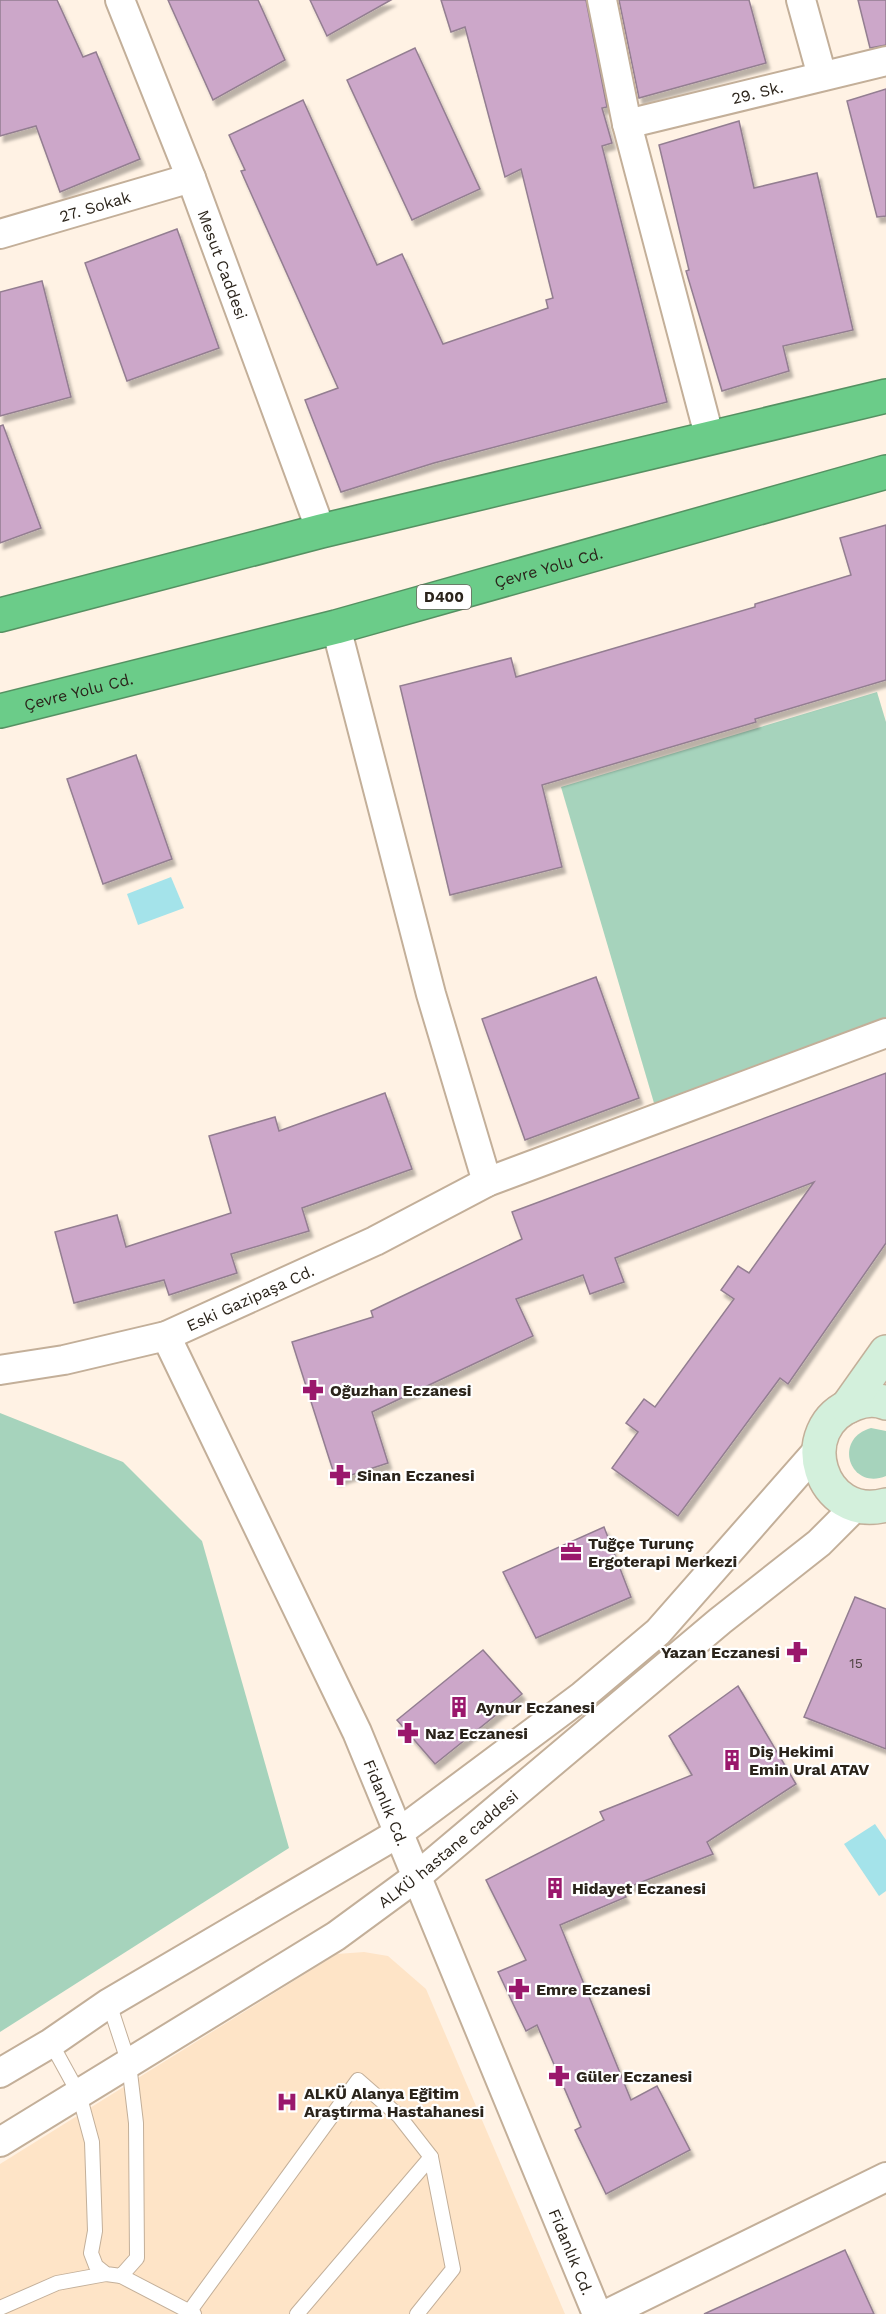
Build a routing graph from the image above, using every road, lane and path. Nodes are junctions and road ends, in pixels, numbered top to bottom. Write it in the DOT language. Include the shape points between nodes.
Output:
graph roads {
  1 [pos="120,0"];
  2 [pos="602,0"];
  3 [pos="801,0"];
  4 [pos="886,61"];
  5 [pos="822,76"];
  6 [pos="627,124"];
  7 [pos="191,178"];
  8 [pos="0,234"];
  9 [pos="886,396"];
  10 [pos="710,439"];
  11 [pos="886,472"];
  12 [pos="321,531"];
  13 [pos="0,615"];
  14 [pos="336,627"];
  15 [pos="0,711"];
  16 [pos="886,1033"];
  17 [pos="487,1182"];
  18 [pos="166,1336"];
  19 [pos="886,1352"];
  20 [pos="0,1370"];
  21 [pos="886,1403"];
  22 [pos="847,1407"];
  23 [pos="819,1450"];
  24 [pos="874,1511"];
  25 [pos="397,1834"];
  26 [pos="415,1878"];
  27 [pos="109,2003"];
  28 [pos="51,2043"];
  29 [pos="129,2064"];
  30 [pos="0,2073"];
  31 [pos="79,2094"];
  32 [pos="0,2142"];
  33 [pos="431,2157"];
  34 [pos="886,2177"];
  35 [pos="106,2274"];
  36 [pos="121,2276"];
  37 [pos="0,2308"];
  38 [pos="191,2313"];
  39 [pos="297,2314"];
  40 [pos="417,2314"];
  41 [pos="597,2314"];
  42 [pos="607,2314"];
  1 -- 7 [label="street, Mesut Caddesi"];
  2 -- 6 [label="street"];
  3 -- 5 [label="street"];
  4 -- 5 [label="street, 29. Sk."];
  5 -- 6 [label="street, 29. Sk."];
  6 -- 10 [label="street"];
  7 -- 8 [label="street, 27. Sokak"];
  7 -- 12 [label="street, Mesut Caddesi"];
  9 -- 10 [label="highway"];
  10 -- 12 [label="highway"];
  11 -- 14 [label="highway, Çevre Yolu Cd. / D400"];
  12 -- 13 [label="highway"];
  14 -- 15 [label="highway, Çevre Yolu Cd. / D400"];
  14 -- 17 [label="street" via="431,994"];
  16 -- 17 [label="street, Eski Gazipaşa Cd."];
  17 -- 18 [label="street, Eski Gazipaşa Cd." via="375,1241"];
  18 -- 20 [label="street, Eski Gazipaşa Cd." via="64,1360"];
  18 -- 25 [label="street, Fidanlık Cd." via="357,1732"];
  19 -- 22 [label="street"];
  21 -- 22 [label="street" via="863,1401"];
  22 -- 23 [label="street" via="828,1425"];
  23 -- 24 [label="street" via="820,1468 827,1485 840,1497"];
  23 -- 25 [label="street" via="658,1632 582,1696"];
  24 -- 26 [label="street, ALKÜ hastane caddesi" via="819,1543 720,1621"];
  25 -- 26 [label="street, Fidanlık Cd."];
  25 -- 27 [label="street"];
  26 -- 29 [label="street, ALKÜ hastane caddesi" via="336,1936"];
  26 -- 41 [label="street, Fidanlık Cd."];
  27 -- 28 [label="street"];
  27 -- 29 [label="lane"];
  28 -- 30 [label="street"];
  28 -- 31 [label="lane"];
  29 -- 31 [label="street, ALKÜ hastane caddesi"];
  29 -- 36 [label="lane" via="136,2123 137,2258"];
  31 -- 32 [label="street, ALKÜ hastane caddesi"];
  31 -- 35 [label="lane" via="92,2142 95,2230 91,2253 96,2266"];
  33 -- 38 [label="lane" via="399,2116 358,2080"];
  33 -- 39 [label="lane"];
  33 -- 40 [label="lane" via="453,2269"];
  34 -- 42 [label="street"];
  35 -- 36 [label="lane"];
  35 -- 37 [label="lane" via="57,2283"];
  36 -- 38 [label="lane"];
}
